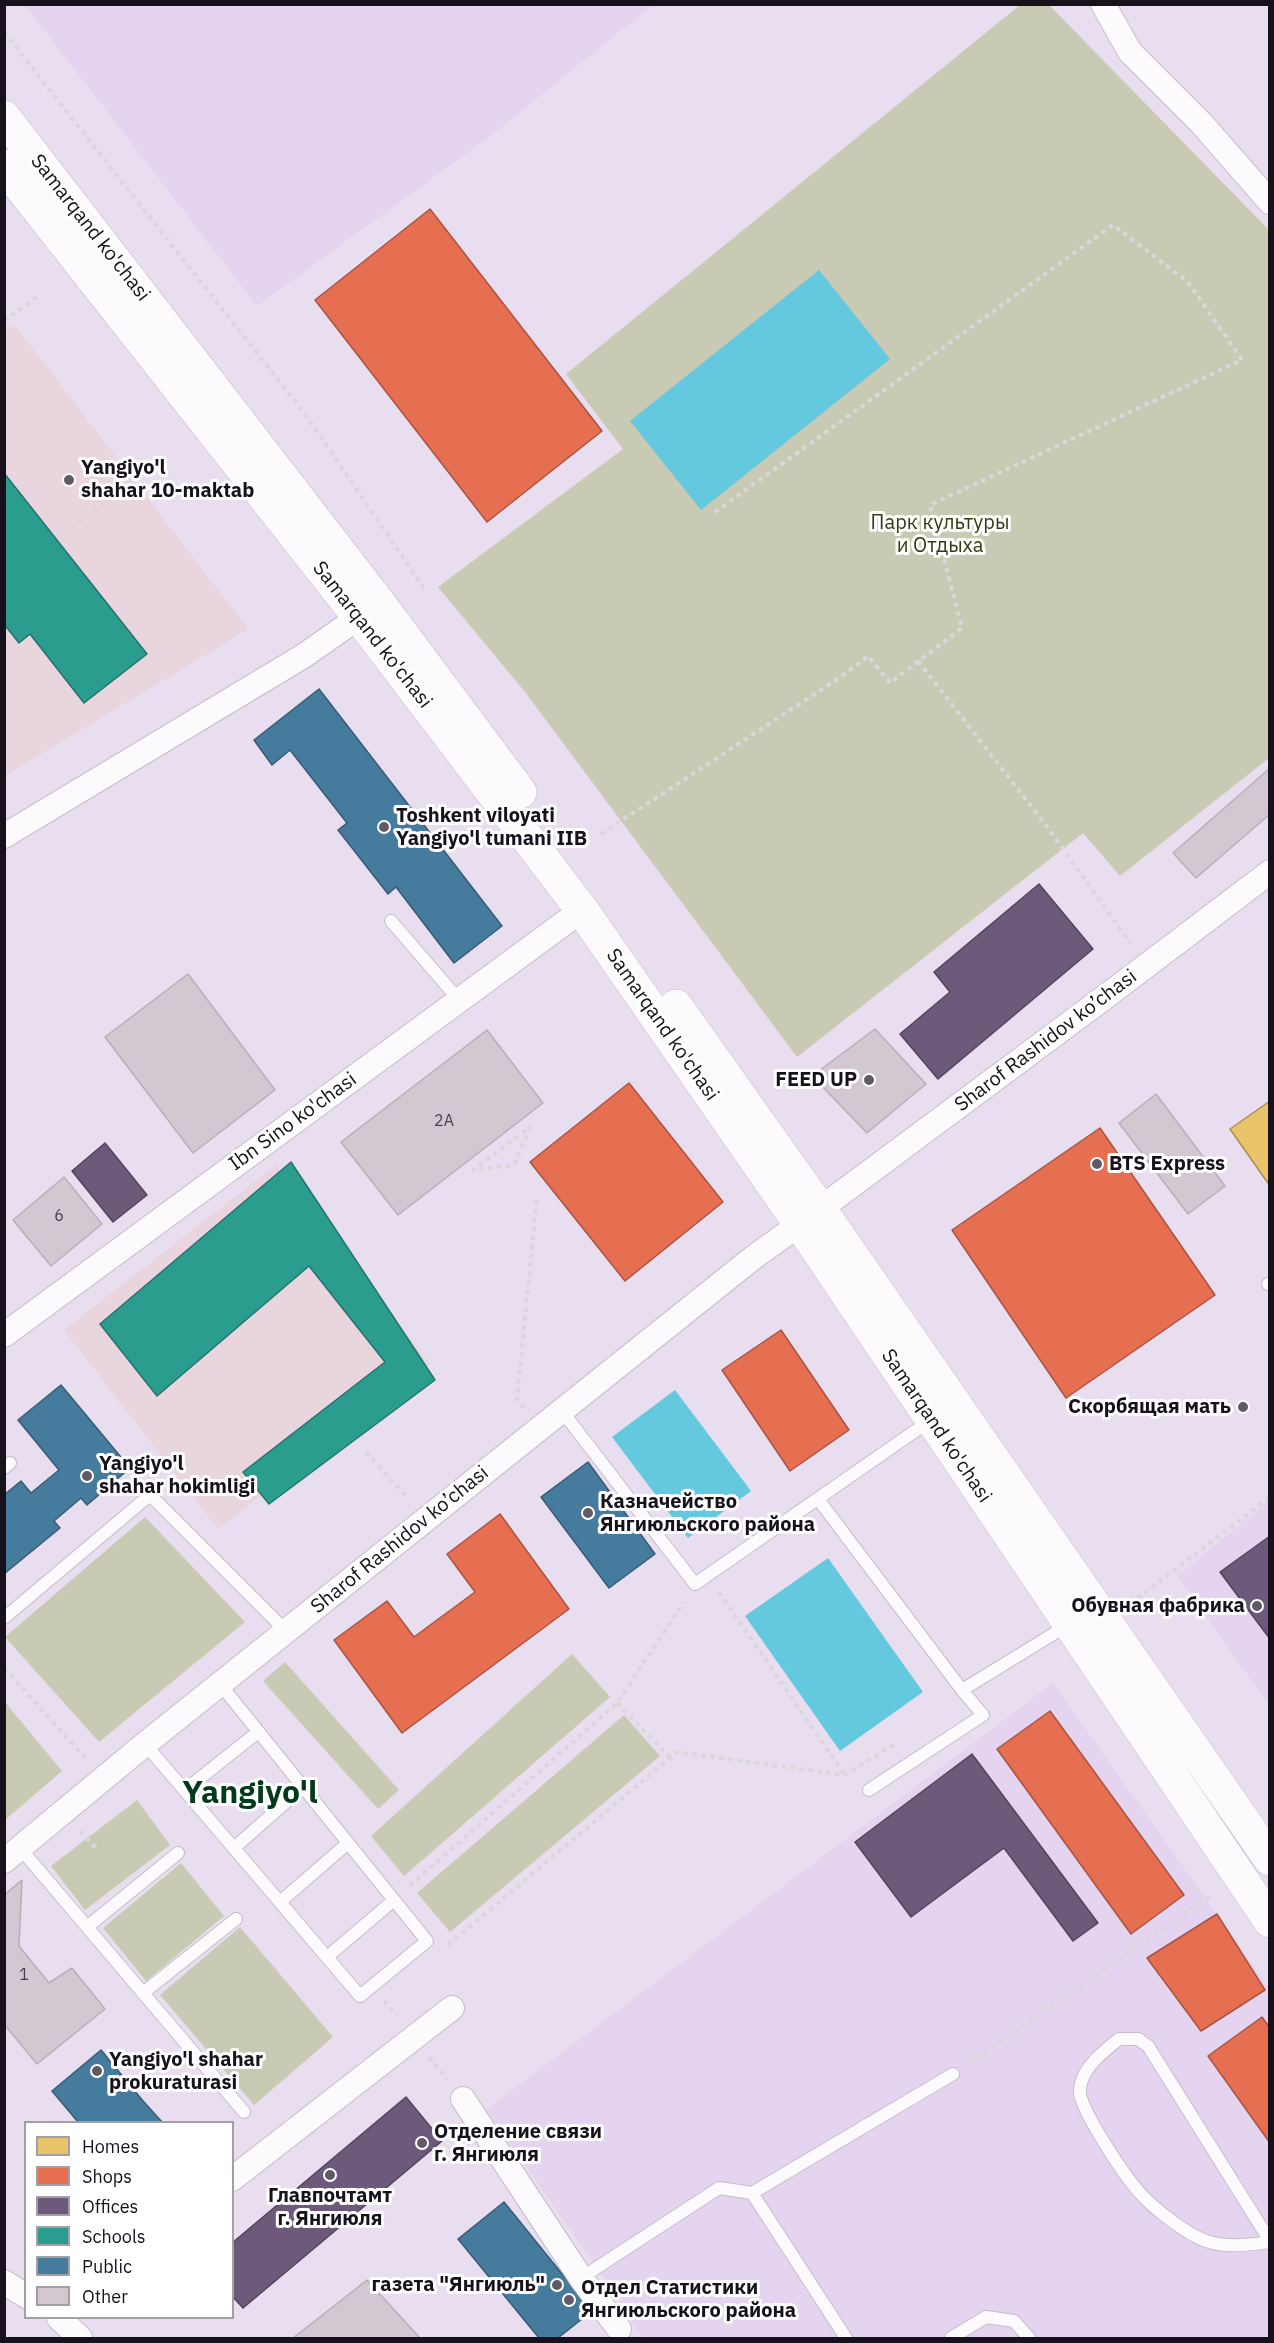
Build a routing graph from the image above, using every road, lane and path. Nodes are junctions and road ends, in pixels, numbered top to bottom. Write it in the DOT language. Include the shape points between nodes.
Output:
graph roads {
  1 [pos="1103,4"];
  2 [pos="4,32"];
  3 [pos="4,117"];
  4 [pos="4,166"];
  5 [pos="1269,202"];
  6 [pos="37,297"];
  7 [pos="4,321"];
  8 [pos="159,459"];
  9 [pos="711,515"];
  10 [pos="72,529"];
  11 [pos="424,588"];
  12 [pos="369,610"];
  13 [pos="918,662"];
  14 [pos="601,834"];
  15 [pos="4,836"];
  16 [pos="1269,872"];
  17 [pos="582,910"];
  18 [pos="391,921"];
  19 [pos="1146,966"];
  20 [pos="459,1000"];
  21 [pos="514,1165"];
  22 [pos="537,1196"];
  23 [pos="810,1216"];
  24 [pos="4,1335"];
  25 [pos="517,1399"];
  26 [pos="562,1411"];
  27 [pos="932,1420"];
  28 [pos="366,1452"];
  29 [pos="1269,1497"];
  30 [pos="818,1499"];
  31 [pos="426,1519"];
  32 [pos="708,1575"];
  33 [pos="695,1584"];
  34 [pos="4,1618"];
  35 [pos="1106,1623"];
  36 [pos="1069,1624"];
  37 [pos="286,1631"];
  38 [pos="4,1668"];
  39 [pos="220,1684"];
  40 [pos="962,1690"];
  41 [pos="617,1703"];
  42 [pos="258,1732"];
  43 [pos="902,1740"];
  44 [pos="145,1744"];
  45 [pos="670,1757"];
  46 [pos="844,1774"];
  47 [pos="103,1778"];
  48 [pos="303,1787"];
  49 [pos="185,1790"];
  50 [pos="869,1791"];
  51 [pos="348,1844"];
  52 [pos="234,1848"];
  53 [pos="178,1853"];
  54 [pos="12,1854"];
  55 [pos="1269,1858"];
  56 [pos="1218,1891"];
  57 [pos="394,1900"];
  58 [pos="280,1902"];
  59 [pos="236,1919"];
  60 [pos="1269,1921"];
  61 [pos="87,1927"];
  62 [pos="444,1949"];
  63 [pos="327,1957"];
  64 [pos="372,1986"];
  65 [pos="143,1993"];
  66 [pos="452,2008"];
  67 [pos="414,2038"];
  68 [pos="953,2074"];
  69 [pos="463,2099"];
  70 [pos="244,2112"];
  71 [pos="234,2178"];
  72 [pos="752,2193"];
  73 [pos="1269,2242"];
  74 [pos="581,2278"];
  75 [pos="4,2282"];
  76 [pos="24,2295"];
  77 [pos="60,2319"];
  78 [pos="618,2335"];
  79 [pos="80,2338"];
  80 [pos="846,2338"];
  81 [pos="951,2338"];
  82 [pos="1029,2338"];
  1 -- 5 [label="street" via="1130,52 1202,124"];
  2 -- 11 [label="path" via="305,414"];
  3 -- 12 [label="main road, Samarqand ko'chasi"];
  4 -- 12 [label="main road, Samarqand ko'chasi"];
  6 -- 7 [label="path"];
  8 -- 10 [label="path"];
  9 -- 13 [label="path" via="1113,225 1188,282 1242,360 930,505 962,628"];
  12 -- 15 [label="street" via="305,655"];
  12 -- 17 [label="main road, Samarqand ko'chasi"];
  12 -- 23 [label="main road, Samarqand ko'chasi" via="592,888"];
  13 -- 14 [label="path" via="890,683 868,656"];
  13 -- 19 [label="path" via="1045,825"];
  16 -- 19 [label="street, Sharof Rashidov ko’chasi"];
  17 -- 20 [label="street, Ibn Sino ko'chasi"];
  17 -- 23 [label="main road, Samarqand ko'chasi"];
  18 -- 20 [label="lane"];
  19 -- 23 [label="street, Sharof Rashidov ko’chasi"];
  20 -- 24 [label="street, Ibn Sino ko'chasi"];
  21 -- 21 [label="path" via="504,1166 473,1170 530,1127"];
  22 -- 25 [label="path"];
  23 -- 26 [label="street, Sharof Rashidov ko’chasi"];
  23 -- 27 [label="main road, Samarqand ko'chasi"];
  23 -- 35 [label="main road, Samarqand ko'chasi"];
  26 -- 31 [label="street, Sharof Rashidov ko’chasi"];
  26 -- 33 [label="lane"];
  27 -- 30 [label="lane"];
  27 -- 36 [label="main road, Samarqand ko'chasi"];
  28 -- 31 [label="path"];
  29 -- 35 [label="path"];
  30 -- 32 [label="lane"];
  30 -- 40 [label="lane"];
  31 -- 37 [label="street, Sharof Rashidov ko’chasi"];
  32 -- 33 [label="lane"];
  32 -- 46 [label="path"];
  33 -- 41 [label="path"];
  34 -- 37 [label="lane" via="150,1495"];
  35 -- 55 [label="main road, Samarqand ko'chasi"];
  36 -- 40 [label="lane"];
  36 -- 60 [label="main road, Samarqand ko'chasi"];
  37 -- 39 [label="street, Sharof Rashidov ko’chasi"];
  38 -- 47 [label="path"];
  39 -- 42 [label="lane"];
  39 -- 44 [label="street, Sharof Rashidov ko’chasi"];
  40 -- 50 [label="lane" via="983,1715"];
  41 -- 45 [label="path"];
  41 -- 57 [label="path"];
  42 -- 48 [label="lane"];
  42 -- 49 [label="lane"];
  43 -- 46 [label="path"];
  44 -- 47 [label="street, Sharof Rashidov ko’chasi"];
  44 -- 49 [label="lane"];
  45 -- 46 [label="path" via="677,1752"];
  45 -- 62 [label="path"];
  47 -- 54 [label="street, Sharof Rashidov ko’chasi"];
  48 -- 51 [label="lane"];
  48 -- 52 [label="lane"];
  49 -- 52 [label="lane"];
  51 -- 57 [label="lane"];
  51 -- 58 [label="lane"];
  52 -- 58 [label="lane"];
  53 -- 61 [label="lane"];
  54 -- 61 [label="lane"];
  56 -- 68 [label="path"];
  57 -- 63 [label="lane"];
  57 -- 64 [label="lane" via="427,1941"];
  58 -- 63 [label="lane"];
  59 -- 65 [label="lane"];
  61 -- 65 [label="lane"];
  63 -- 64 [label="lane" via="360,1996"];
  64 -- 67 [label="path"];
  65 -- 70 [label="lane"];
  66 -- 67 [label="street"];
  67 -- 69 [label="path"];
  67 -- 71 [label="street"];
  68 -- 72 [label="lane"];
  69 -- 74 [label="street"];
  72 -- 74 [label="lane" via="719,2188"];
  72 -- 80 [label="lane"];
  73 -- 73 [label="lane" via="1230,2247 1204,2240 1176,2224 1139,2192 1086,2111 1080,2095 1082,2079 1098,2057 1119,2039 1138,2039 1148,2046"];
  74 -- 78 [label="street"];
  75 -- 76 [label="street"];
  77 -- 79 [label="street"];
  81 -- 82 [label="lane" via="986,2317 1014,2321"];
}
